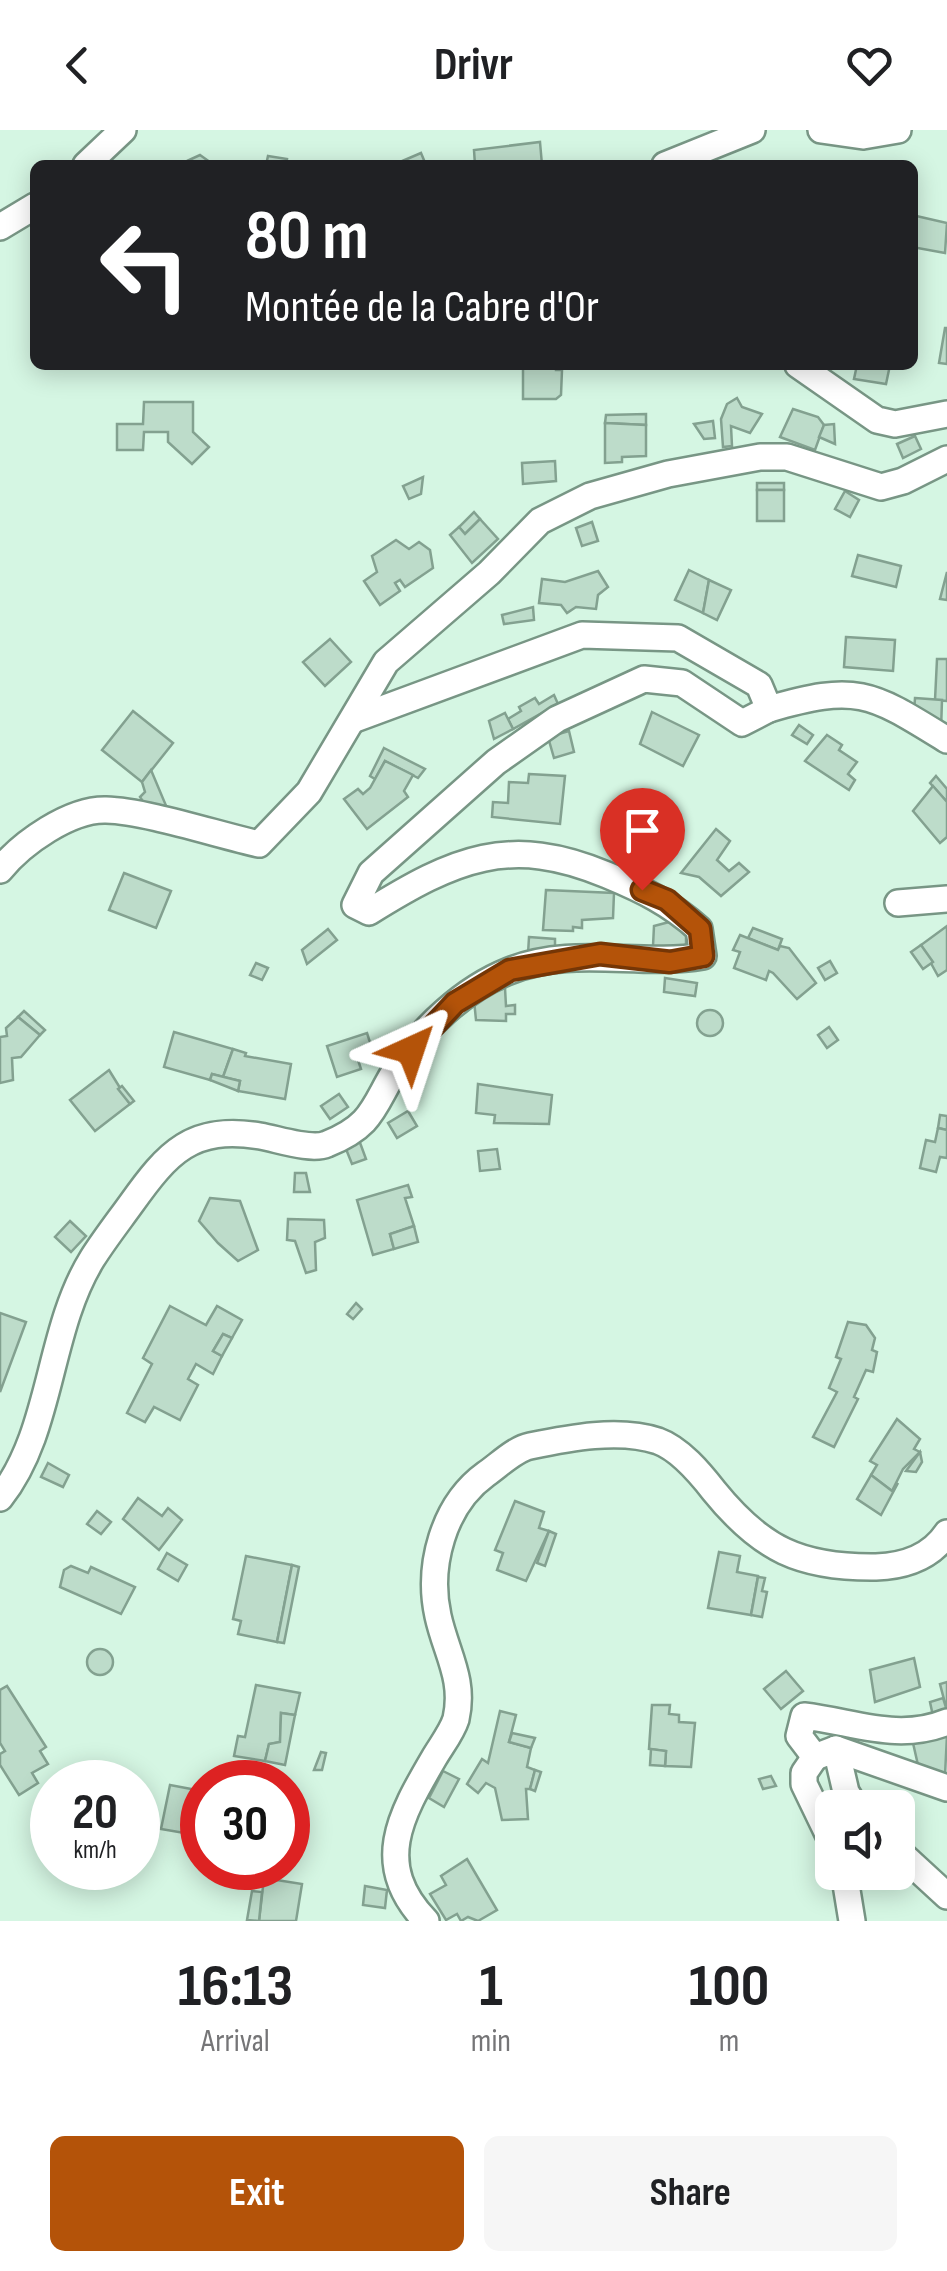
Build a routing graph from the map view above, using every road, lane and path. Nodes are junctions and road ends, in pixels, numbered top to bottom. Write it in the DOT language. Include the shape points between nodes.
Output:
graph roads {
  1 [pos="123,130"];
  2 [pos="752,130"];
  3 [pos="821,130"];
  4 [pos="898,130"];
  5 [pos="91,160"];
  6 [pos="677,160"];
  7 [pos="30,209"];
  8 [pos="0,227"];
  9 [pos="805,370"];
  10 [pos="947,414"];
  11 [pos="947,458"];
  12 [pos="768,709"];
  13 [pos="355,719"];
  14 [pos="947,740"];
  15 [pos="0,870"];
  16 [pos="947,899"];
  17 [pos="898,902"];
  18 [pos="0,1498"];
  19 [pos="947,1534"];
  20 [pos="947,1722"];
  21 [pos="826,1753"];
  22 [pos="947,1788"];
  23 [pos="845,1790"];
  24 [pos="815,1807"];
  25 [pos="915,1867"];
  26 [pos="847,1890"];
  27 [pos="947,1896"];
  28 [pos="426,1921"];
  29 [pos="852,1921"];
  1 -- 5 [label="street"];
  2 -- 6 [label="street"];
  3 -- 4 [label="street" via="863,136"];
  7 -- 8 [label="street"];
  9 -- 10 [label="street" via="876,420 895,424"];
  11 -- 13 [label="street" via="881,487 787,457 760,457 590,496 540,521 386,662"];
  12 -- 13 [label="street" via="759,685 678,638 582,635"];
  12 -- 14 [label="street" via="856,693"];
  12 -- 18 [label="street" via="742,723 682,684 644,679 556,719 496,762 371,873 355,905 369,912 424,878 466,862 528,851 556,855 667,900 700,929 703,956 670,962 600,954 510,970 455,1003 396,1068 373,1116 344,1136 322,1147 240,1133 198,1138 169,1153 90,1262 22,1470"];
  13 -- 15 [label="street" via="309,792 259,844 105,810 71,818"];
  16 -- 17 [label="street"];
  19 -- 28 [label="street" via="935,1552 890,1566 834,1567 774,1550 736,1518 696,1468 659,1441 603,1435 524,1447 474,1483 443,1529 436,1575 438,1615 458,1672 456,1720 407,1804 396,1842 395,1878"];
  20 -- 21 [label="street" via="923,1732 886,1733 804,1716 798,1736"];
  21 -- 22 [label="street"];
  21 -- 23 [label="street"];
  21 -- 24 [label="street" via="804,1773"];
  25 -- 27 [label="street"];
  26 -- 29 [label="street"];
}
